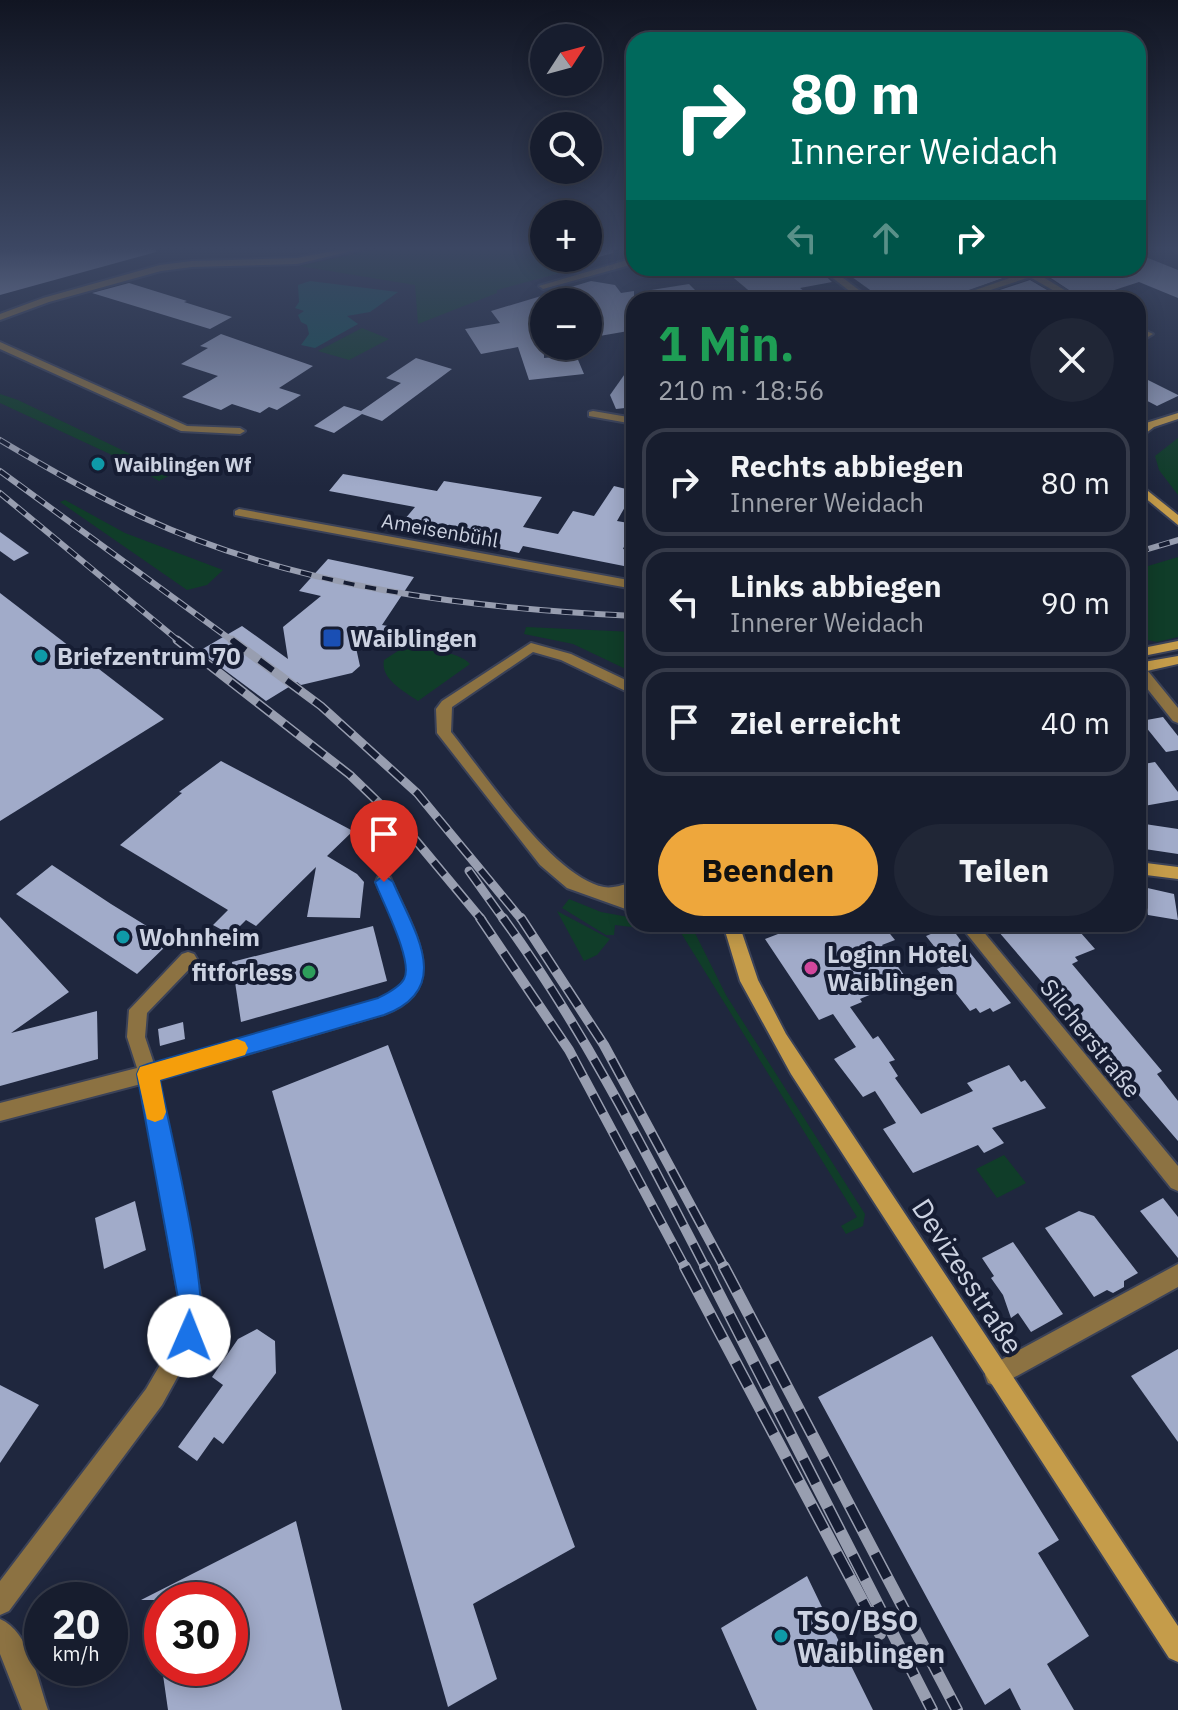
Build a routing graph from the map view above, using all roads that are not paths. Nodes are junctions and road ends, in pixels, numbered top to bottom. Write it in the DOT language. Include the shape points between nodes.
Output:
graph roads {
  1 [pos="0,345"];
  2 [pos="593,414"];
  3 [pos="1178,416"];
  4 [pos="626,420"];
  5 [pos="1146,429"];
  6 [pos="240,431"];
  7 [pos="1146,493"];
  8 [pos="239,513"];
  9 [pos="1178,521"];
  10 [pos="626,584"];
  11 [pos="1178,645"];
  12 [pos="1146,651"];
  13 [pos="1178,660"];
  14 [pos="1146,666"];
  15 [pos="606,676"];
  16 [pos="1146,678"];
  17 [pos="626,686"];
  18 [pos="626,695"];
  19 [pos="1178,718"];
  20 [pos="1146,869"];
  21 [pos="1178,873"];
  22 [pos="384,882"];
  23 [pos="626,891"];
  24 [pos="605,895"];
  25 [pos="626,902"];
  26 [pos="732,932"];
  27 [pos="974,932"];
  28 [pos="188,959"];
  29 [pos="148,1074"];
  30 [pos="0,1112"];
  31 [pos="1178,1181"];
  32 [pos="1178,1275"];
  33 [pos="996,1375"];
  34 [pos="0,1602"];
  35 [pos="0,1632"];
  36 [pos="1178,1649"];
  37 [pos="35,1710"];
  1 -- 6 [label="street" via="185,429"];
  2 -- 4 [label="street"];
  3 -- 5 [label="street"];
  7 -- 9 [label="street"];
  8 -- 10 [label="street, Ameisenbühl"];
  11 -- 12 [label="street"];
  13 -- 14 [label="street"];
  15 -- 17 [label="street"];
  15 -- 18 [label="street"];
  15 -- 24 [label="street" via="531,647 447,704 442,723 476,777 546,861 573,883"];
  16 -- 19 [label="street"];
  20 -- 21 [label="street"];
  22 -- 29 [label="street" via="416,970 413,985 398,998"];
  23 -- 24 [label="street"];
  24 -- 25 [label="street"];
  26 -- 33 [label="street, Devizesstraße" via="760,1003"];
  27 -- 31 [label="street, Silcherstraße"];
  28 -- 29 [label="street" via="138,1010 136,1037"];
  29 -- 30 [label="street"];
  29 -- 34 [label="street" via="190,1298 189,1336 154,1397"];
  32 -- 33 [label="street"];
  33 -- 36 [label="street, Devizesstraße"];
  35 -- 37 [label="street" via="15,1653"];
}
